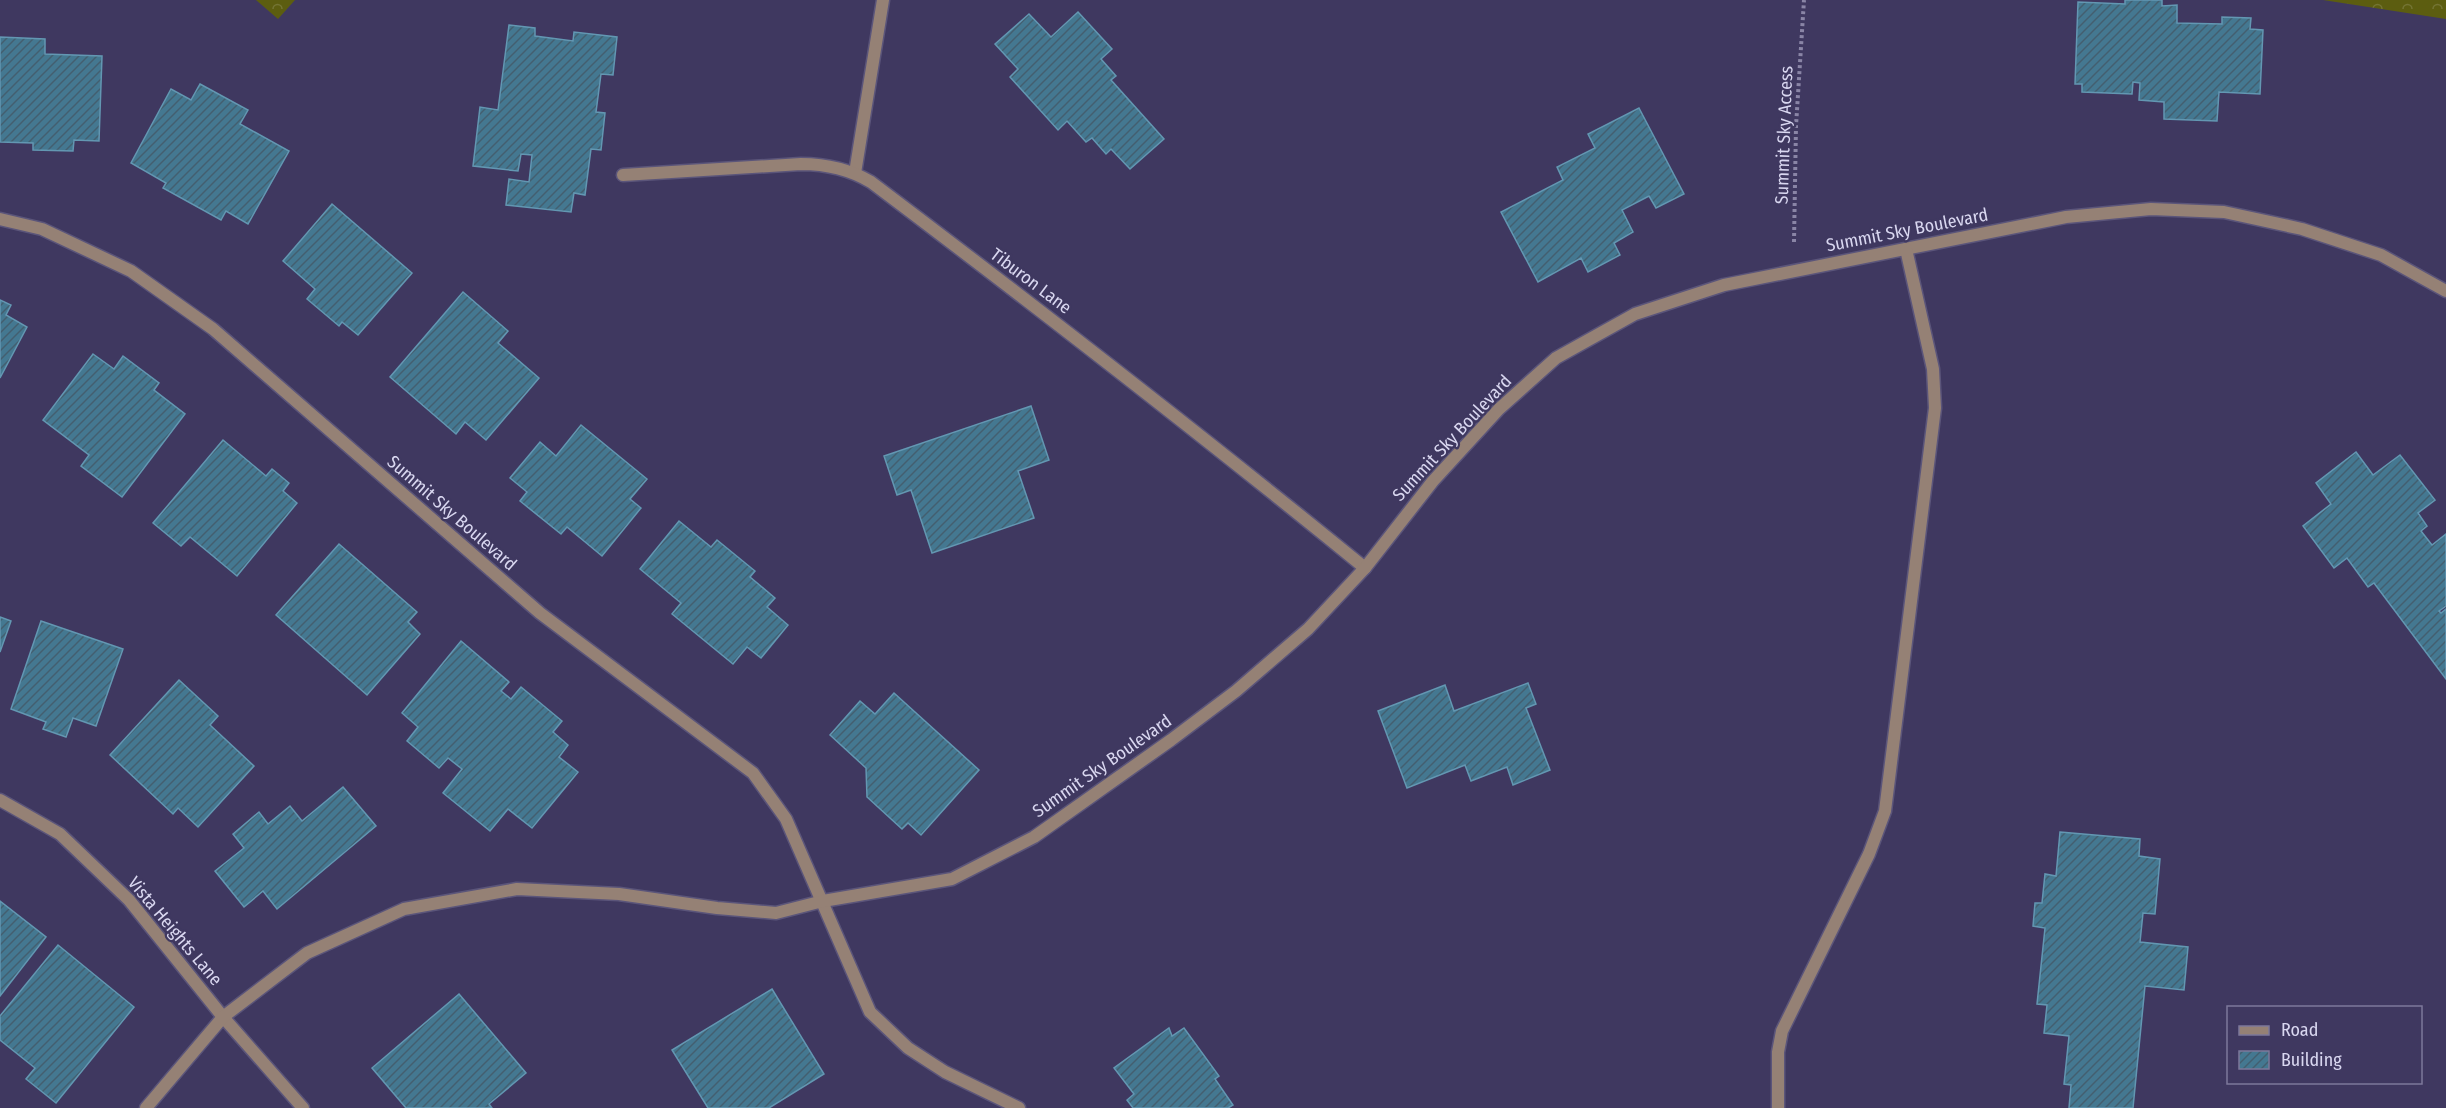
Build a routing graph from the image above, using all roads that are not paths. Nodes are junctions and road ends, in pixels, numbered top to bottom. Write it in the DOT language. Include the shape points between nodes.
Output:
graph roads {
  1 [pos="883,0"];
  2 [pos="855,173"];
  3 [pos="623,175"];
  4 [pos="0,219"];
  5 [pos="1906,249"];
  6 [pos="2446,291"];
  7 [pos="1365,568"];
  8 [pos="0,800"];
  9 [pos="823,900"];
  10 [pos="224,1017"];
  11 [pos="146,1108"];
  12 [pos="303,1108"];
  13 [pos="1020,1108"];
  14 [pos="1778,1108"];
  1 -- 2 [label="street"];
  2 -- 3 [label="street, Tiburon Lane" via="820,164 801,164"];
  2 -- 7 [label="street, Tiburon Lane" via="1208,440"];
  4 -- 9 [label="street, Summit Sky Boulevard" via="42,229 131,271 213,329 540,613 753,773 786,819"];
  5 -- 6 [label="street, Summit Sky Boulevard" via="2066,217 2151,209 2223,212 2302,229 2381,255"];
  5 -- 7 [label="street, Summit Sky Boulevard" via="1724,285 1635,314 1556,358 1499,408 1433,481"];
  5 -- 14 [label="street" via="1933,369 1935,408 1885,811 1869,854 1782,1031"];
  7 -- 9 [label="street, Summit Sky Boulevard" via="1308,629 1236,691 1034,837 952,879"];
  8 -- 10 [label="street, Vista Heights Lane" via="60,834 129,900"];
  9 -- 10 [label="street, Summit Sky Boulevard" via="776,913 619,894 517,889 404,909 307,953"];
  9 -- 13 [label="street" via="870,1012 908,1048 945,1072"];
  10 -- 11 [label="street, Summit Sky Boulevard"];
  10 -- 12 [label="street, Vista Heights Lane"];
}
